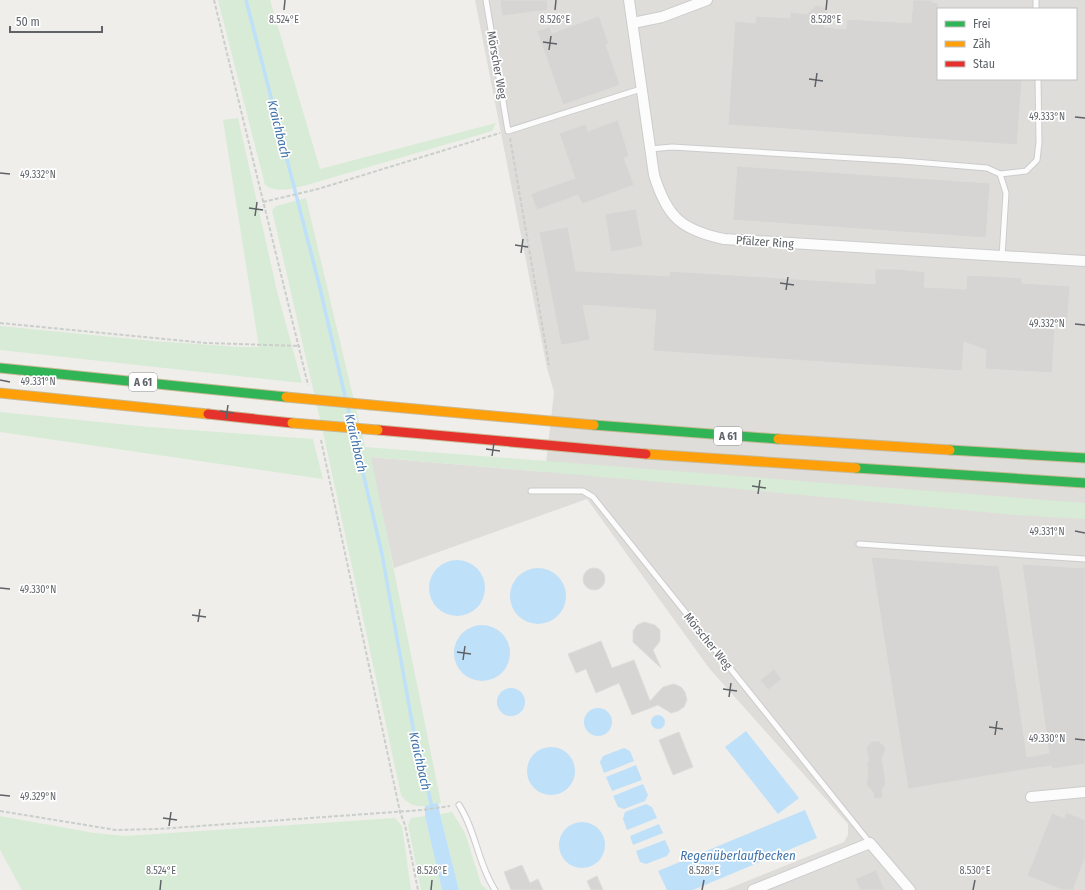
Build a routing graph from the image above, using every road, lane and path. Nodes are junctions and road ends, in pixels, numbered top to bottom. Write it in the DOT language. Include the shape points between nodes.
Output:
graph roads {
  1 [pos="486,0"];
  2 [pos="629,0"];
  3 [pos="707,0"];
  4 [pos="632,23"];
  5 [pos="1038,80"];
  6 [pos="641,89"];
  7 [pos="508,131"];
  8 [pos="650,150"];
  9 [pos="1000,174"];
  10 [pos="263,202"];
  11 [pos="1002,257"];
  12 [pos="1085,262"];
  13 [pos="0,323"];
  14 [pos="300,346"];
  15 [pos="549,364"];
  16 [pos="0,368"];
  17 [pos="0,393"];
  18 [pos="1085,458"];
  19 [pos="1085,483"];
  20 [pos="531,491"];
  21 [pos="859,544"];
  22 [pos="1085,559"];
  23 [pos="1085,792"];
  24 [pos="1031,797"];
  25 [pos="459,805"];
  26 [pos="444,807"];
  27 [pos="0,811"];
  28 [pos="400,812"];
  29 [pos="870,843"];
  30 [pos="418,890"];
  31 [pos="495,890"];
  32 [pos="753,890"];
  33 [pos="910,890"];
  1 -- 7 [label="lane, Mörscher Weg"];
  2 -- 4 [label="street, Pfälzer Ring"];
  3 -- 4 [label="street" via="662,18"];
  4 -- 6 [label="street, Pfälzer Ring"];
  5 -- 9 [label="lane" via="1037,160 1026,171"];
  6 -- 7 [label="lane"];
  6 -- 8 [label="street, Pfälzer Ring"];
  7 -- 10 [label="path"];
  7 -- 15 [label="path"];
  8 -- 9 [label="lane" via="672,147 902,161 987,168"];
  8 -- 11 [label="street, Pfälzer Ring" via="661,197 687,228 701,234 724,239"];
  9 -- 11 [label="lane" via="1006,193"];
  11 -- 12 [label="street, Pfälzer Ring"];
  13 -- 14 [label="path" via="206,343"];
  16 -- 18 [label="highway, A 61, bridge" via="670,432"];
  17 -- 19 [label="highway, A 61, bridge" via="292,423 676,457"];
  20 -- 29 [label="lane, Mörscher Weg" via="583,491 593,497"];
  21 -- 22 [label="lane"];
  23 -- 24 [label="street"];
  25 -- 31 [label="lane" via="466,817 486,876"];
  26 -- 28 [label="path"];
  27 -- 28 [label="path" via="116,830"];
  28 -- 30 [label="path"];
  29 -- 32 [label="street"];
  29 -- 33 [label="street, Mörscher Weg"];
}
